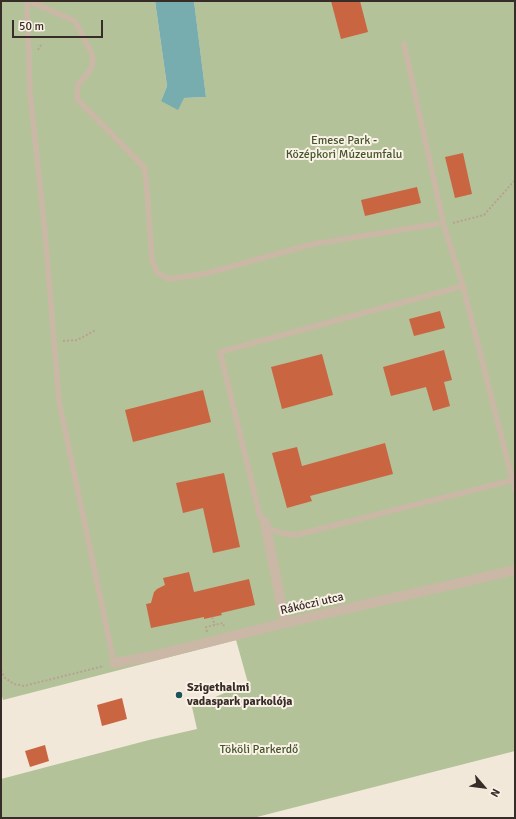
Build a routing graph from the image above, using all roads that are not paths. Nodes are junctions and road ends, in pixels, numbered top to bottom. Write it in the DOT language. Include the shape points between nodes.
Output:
graph roads {
  1 [pos="28,1"];
  2 [pos="404,44"];
  3 [pos="437,224"];
  4 [pos="463,286"];
  5 [pos="513,480"];
  6 [pos="515,490"];
  7 [pos="265,522"];
  8 [pos="515,570"];
  9 [pos="285,624"];
  10 [pos="114,663"];
  1 -- 3 [label="lane" via="75,21 92,54 93,64 78,84 77,98 144,167 152,260 157,272 168,279 204,274 313,244"];
  1 -- 10 [label="lane" via="30,92 60,401"];
  2 -- 4 [label="lane" via="444,226"];
  4 -- 5 [label="lane"];
  4 -- 7 [label="lane" via="220,352 260,516"];
  5 -- 6 [label="lane"];
  5 -- 7 [label="lane" via="296,535 268,528"];
  7 -- 9 [label="street"];
  8 -- 9 [label="street, Rákóczi utca"];
  9 -- 10 [label="street, Rákóczi utca"];
}
